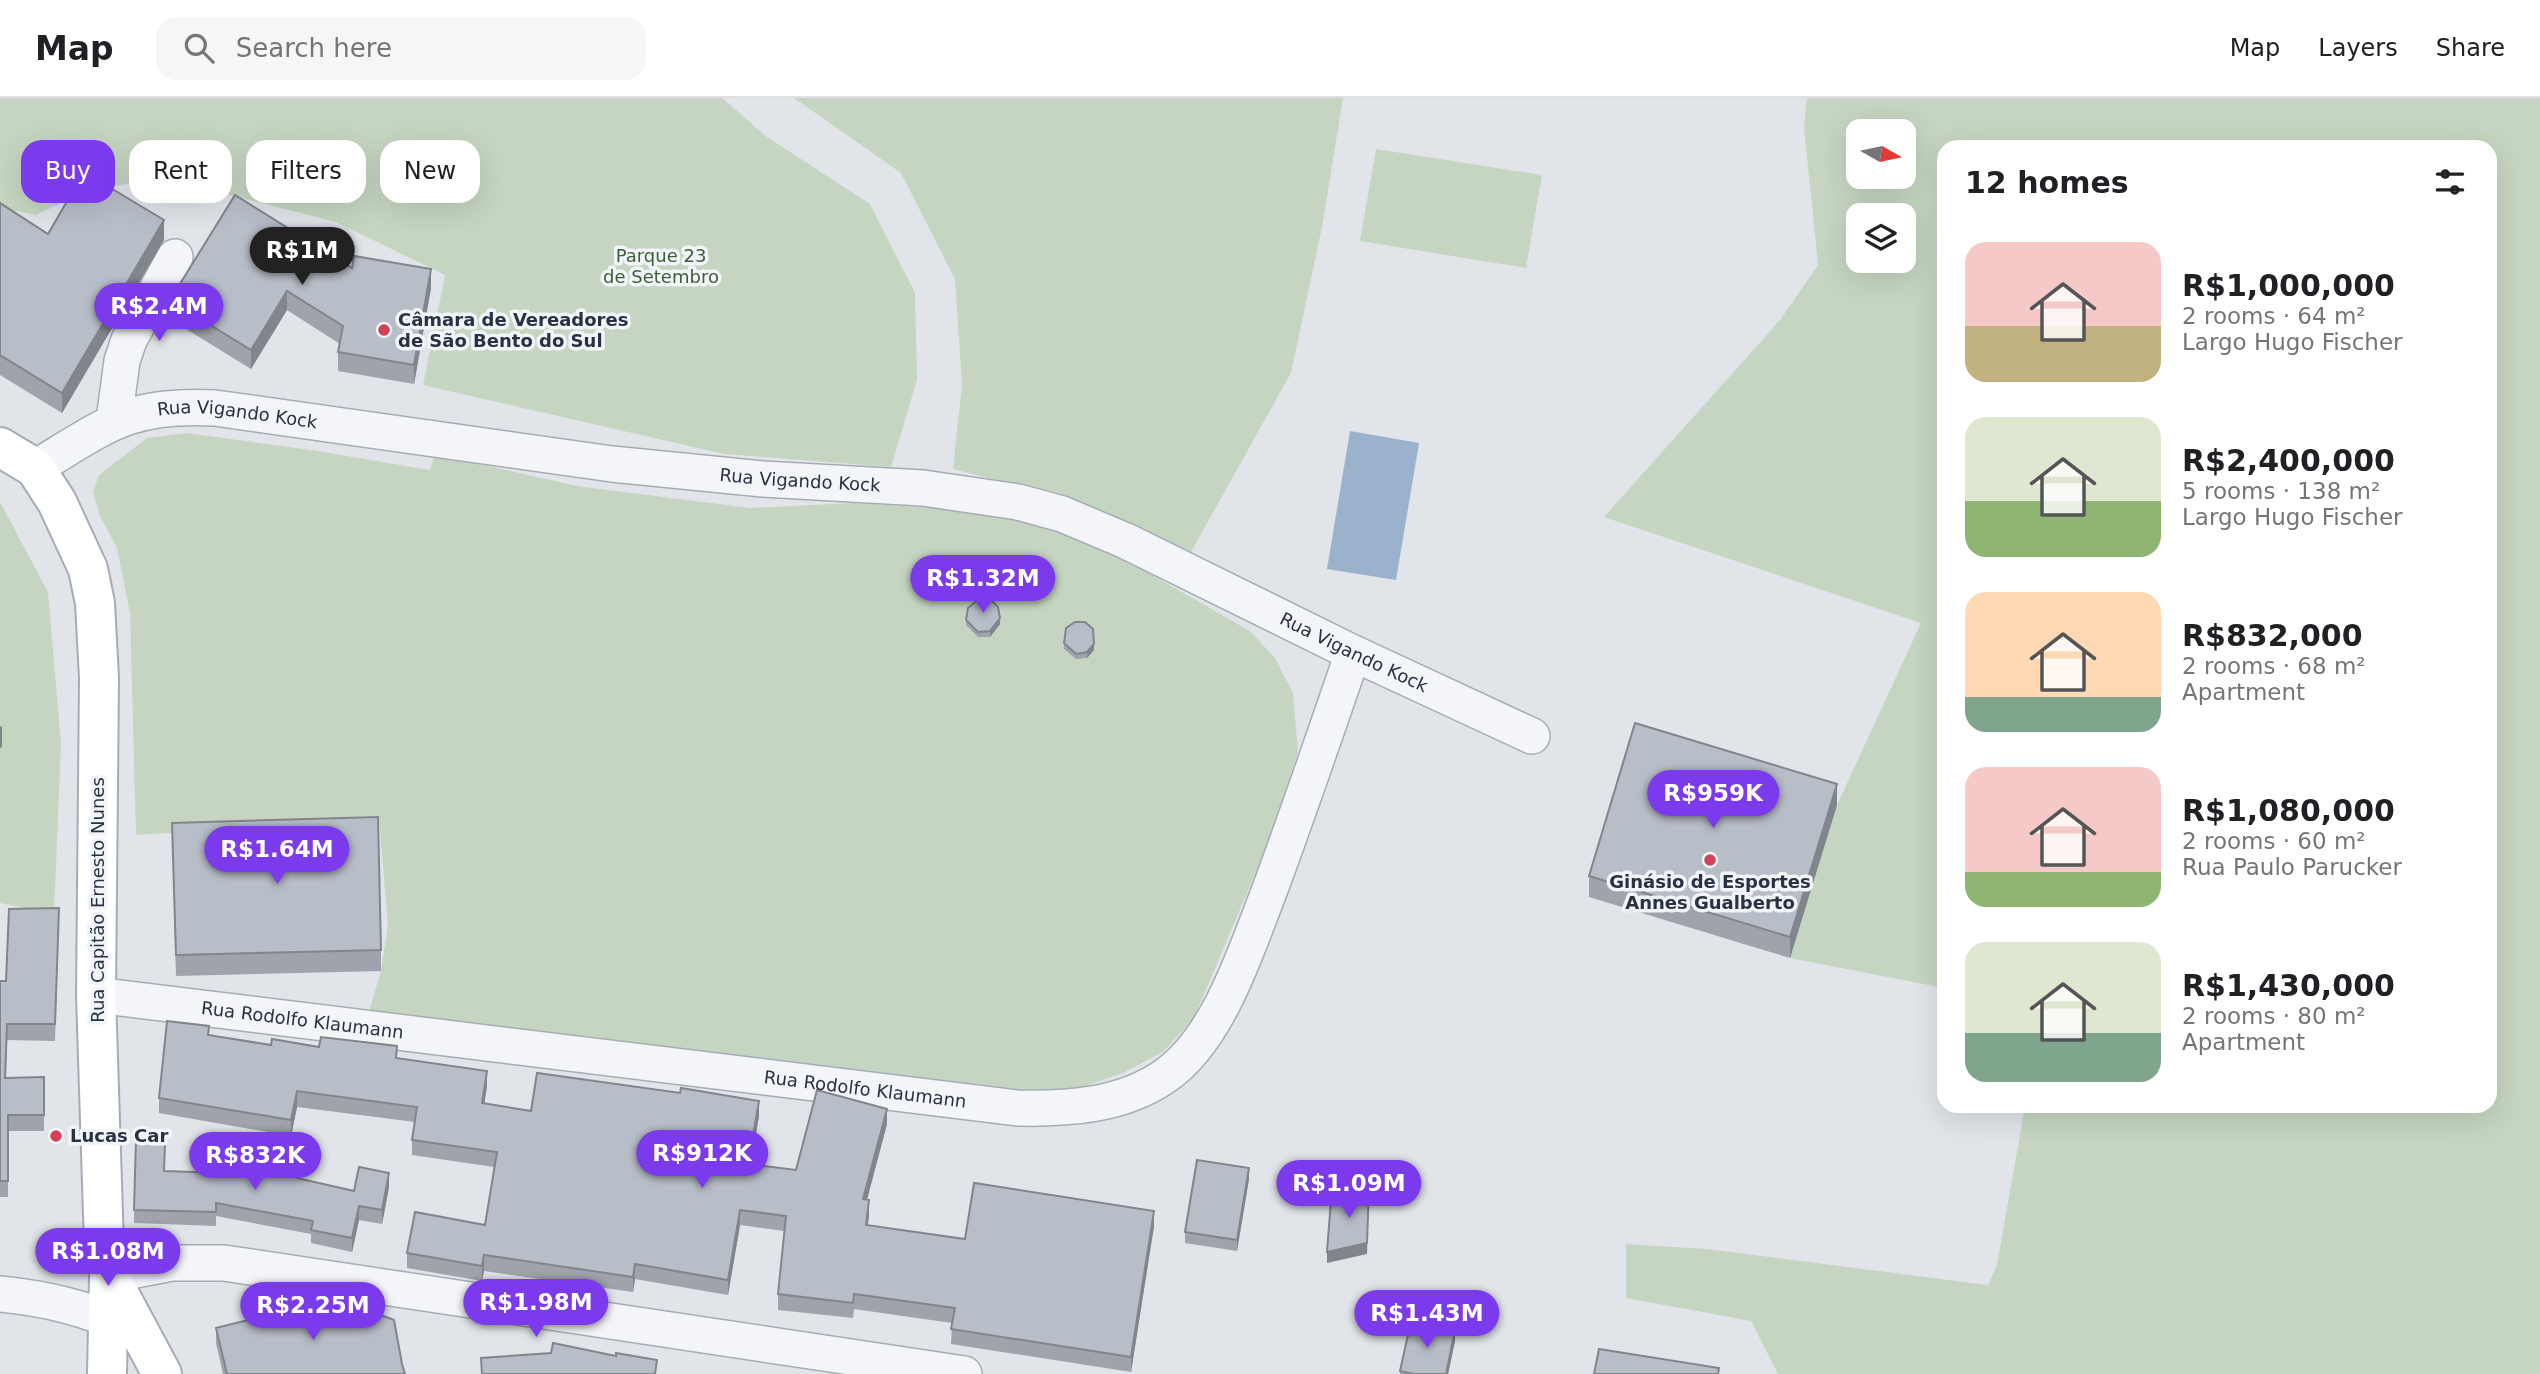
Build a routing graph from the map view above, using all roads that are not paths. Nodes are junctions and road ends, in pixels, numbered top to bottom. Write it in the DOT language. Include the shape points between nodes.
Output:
graph roads {
  1 [pos="175,257"];
  2 [pos="114,420"];
  3 [pos="0,447"];
  4 [pos="34,468"];
  5 [pos="1353,653"];
  6 [pos="1532,736"];
  7 [pos="96,995"];
  8 [pos="106,1260"];
  9 [pos="0,1294"];
  10 [pos="52,1300"];
  11 [pos="126,1327"];
  12 [pos="754,1359"];
  13 [pos="107,1374"];
  14 [pos="130,1374"];
  15 [pos="147,1374"];
  16 [pos="162,1374"];
  17 [pos="964,1374"];
  1 -- 2 [label="street" via="129,340"];
  2 -- 4 [label="street, Rua Vigando Kock"];
  2 -- 5 [label="street, Rua Vigando Kock" via="179,405 215,408 612,464 977,494 1062,514 1126,541"];
  3 -- 4 [label="main road, Rua Capitão Ernesto Nunes"];
  4 -- 7 [label="main road, Rua Capitão Ernesto Nunes" via="76,536 95,603 99,677"];
  5 -- 6 [label="street, Rua Vigando Kock"];
  5 -- 7 [label="street, Rua Rodolfo Klaumann" via="1284,850 1221,1006 1194,1049 1166,1076 1135,1093 1100,1104 1017,1108"];
  7 -- 8 [label="main road, Rua Capitão Ernesto Nunes"];
  8 -- 10 [label="street" via="75,1289"];
  8 -- 11 [label="main road, Rua Capitão Ernesto Nunes"];
  8 -- 12 [label="street" via="224,1263"];
  9 -- 10 [label="street"];
  10 -- 11 [label="street"];
  11 -- 13 [label="main road"];
  11 -- 16 [label="main road, Rua Capitão Ernesto Nunes"];
  12 -- 17 [label="street"];
  14 -- 15 [label="main road"];
}
